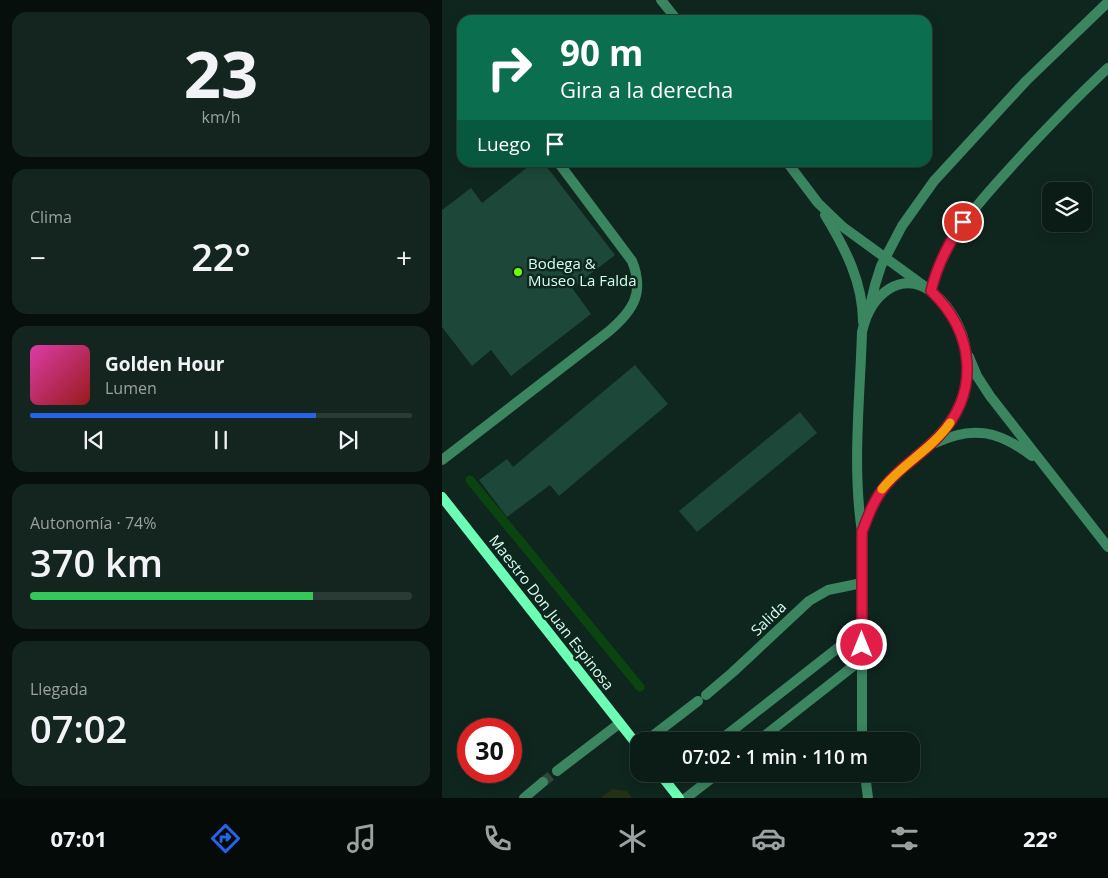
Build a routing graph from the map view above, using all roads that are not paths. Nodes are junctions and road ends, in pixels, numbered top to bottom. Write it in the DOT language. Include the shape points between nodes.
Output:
graph roads {
  1 [pos="661,0"];
  2 [pos="1108,2"];
  3 [pos="673,15"];
  4 [pos="1108,68"];
  5 [pos="562,167"];
  6 [pos="791,167"];
  7 [pos="809,191"];
  8 [pos="886,258"];
  9 [pos="931,291"];
  10 [pos="870,309"];
  11 [pos="862,332"];
  12 [pos="965,347"];
  13 [pos="930,445"];
  14 [pos="442,460"];
  15 [pos="1044,466"];
  16 [pos="442,497"];
  17 [pos="862,532"];
  18 [pos="1108,547"];
  19 [pos="862,584"];
  20 [pos="862,630"];
  21 [pos="861,660"];
  22 [pos="620,723"];
  23 [pos="658,732"];
  24 [pos="731,732"];
  25 [pos="769,732"];
  26 [pos="862,732"];
  27 [pos="630,736"];
  28 [pos="557,771"];
  29 [pos="543,782"];
  30 [pos="666,782"];
  31 [pos="707,782"];
  32 [pos="866,782"];
  33 [pos="524,798"];
  34 [pos="679,798"];
  35 [pos="686,798"];
  36 [pos="868,798"];
  1 -- 3 [label="street"];
  2 -- 8 [label="street" via="1026,81 934,181 902,226"];
  4 -- 9 [label="street" via="1048,127 972,210 946,248"];
  5 -- 14 [label="street" via="632,261 637,273 636,297 626,316 613,328"];
  6 -- 7 [label="street"];
  7 -- 8 [label="street" via="843,227"];
  7 -- 11 [label="street" via="843,246 856,276 862,306"];
  8 -- 9 [label="street"];
  8 -- 10 [label="street" via="877,275"];
  9 -- 10 [label="street" via="913,283 903,283 885,292"];
  9 -- 12 [label="street" via="952,315"];
  10 -- 11 [label="street"];
  11 -- 17 [label="street" via="856,468"];
  12 -- 13 [label="street" via="966,383 959,406 947,427"];
  12 -- 15 [label="street" via="986,391"];
  13 -- 15 [label="street" via="957,434 985,433 1013,443"];
  13 -- 17 [label="street" via="882,490"];
  15 -- 18 [label="street"];
  16 -- 22 [label="main road, Maestro Don Juan Espinosa"];
  17 -- 19 [label="street"];
  19 -- 20 [label="street"];
  19 -- 23 [label="street, Salida" via="828,590 809,601 733,672"];
  20 -- 21 [label="street"];
  20 -- 24 [label="street"];
  21 -- 25 [label="street"];
  21 -- 26 [label="street"];
  22 -- 27 [label="main road, Maestro Don Juan Espinosa"];
  22 -- 28 [label="street"];
  29 -- 33 [label="street"];
  30 -- 34 [label="main road"];
  31 -- 35 [label="street"];
  32 -- 36 [label="street"];
}
